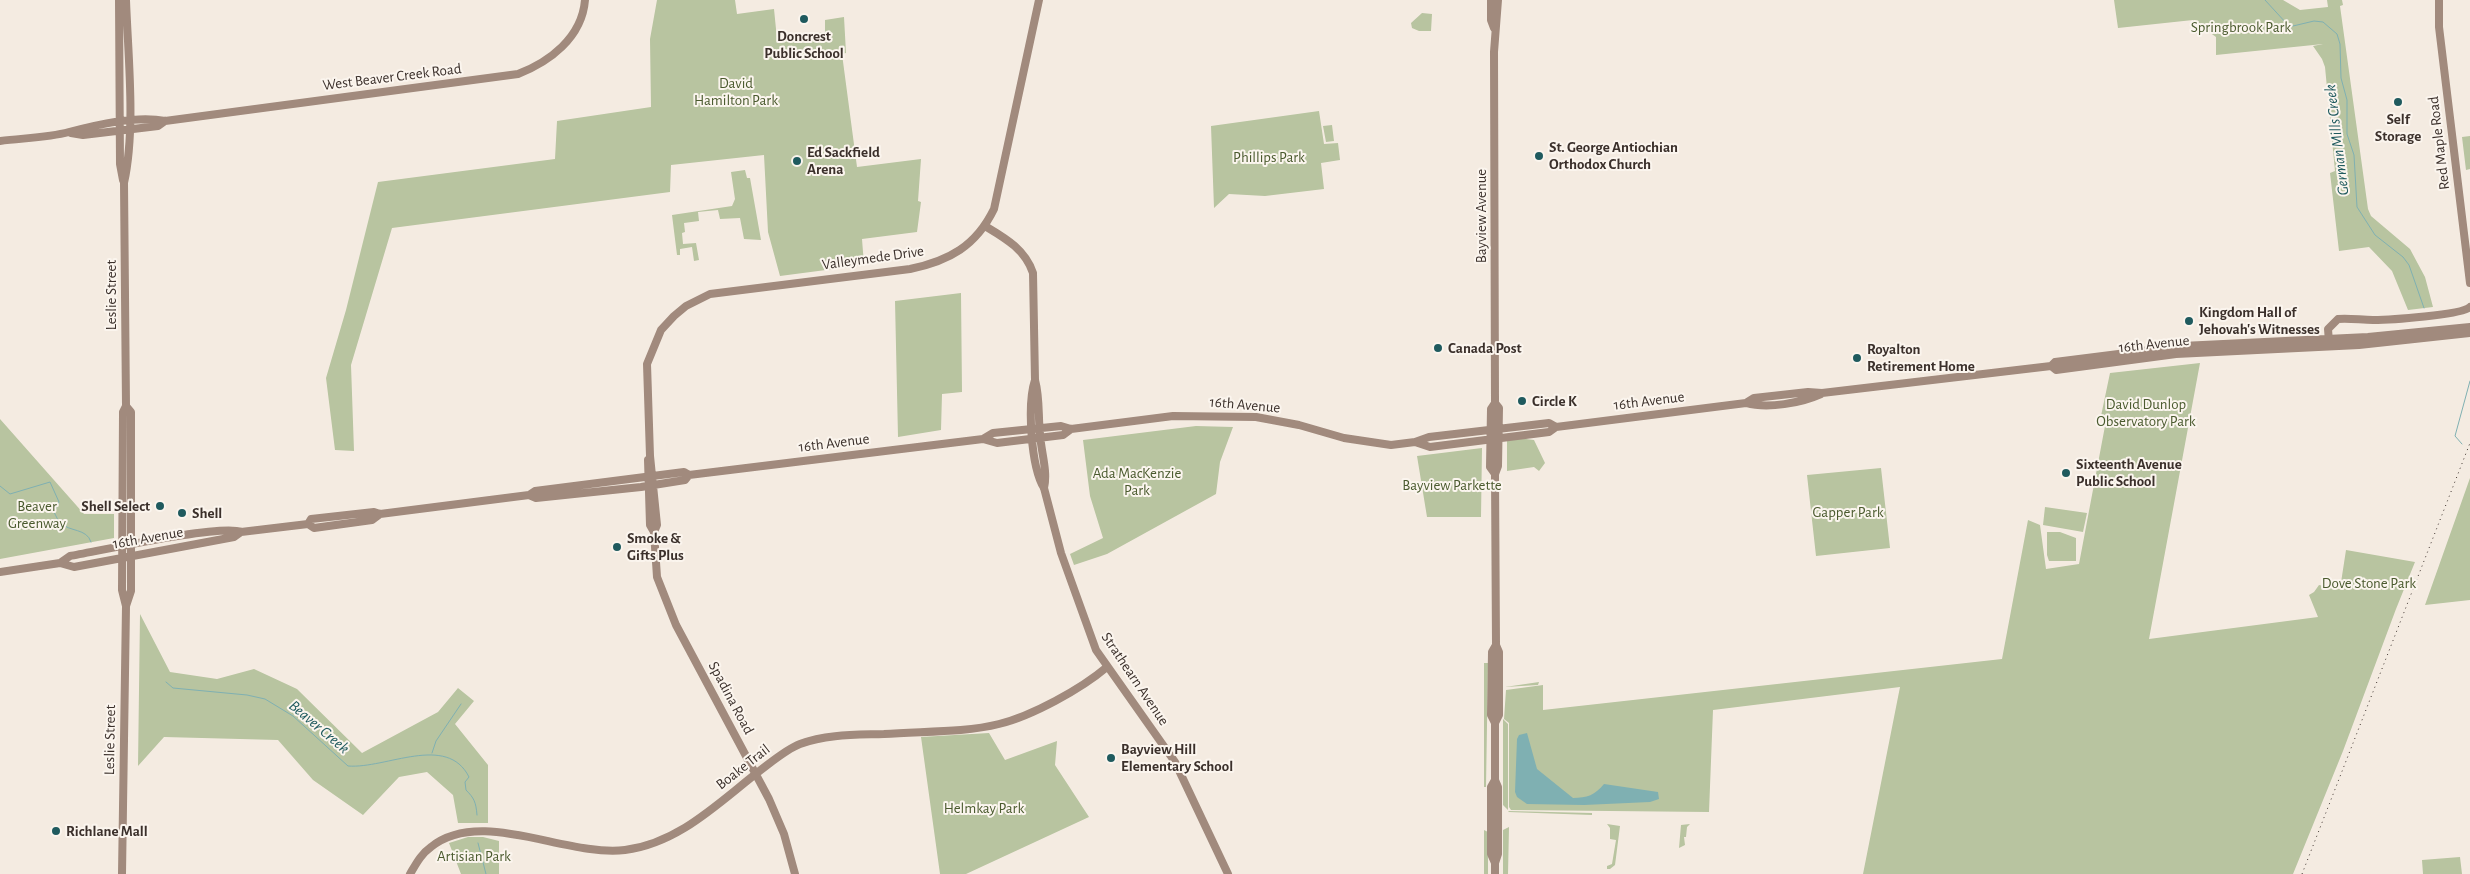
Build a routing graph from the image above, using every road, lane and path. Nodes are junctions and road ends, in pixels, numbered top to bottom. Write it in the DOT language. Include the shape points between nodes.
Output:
graph roads {
  1 [pos="119,0"];
  2 [pos="126,0"];
  3 [pos="585,0"];
  4 [pos="1039,0"];
  5 [pos="1491,0"];
  6 [pos="1498,0"];
  7 [pos="2439,0"];
  8 [pos="1494,28"];
  9 [pos="124,126"];
  10 [pos="0,141"];
  11 [pos="985,226"];
  12 [pos="2470,283"];
  13 [pos="2470,308"];
  14 [pos="2470,327"];
  15 [pos="2470,333"];
  16 [pos="2329,342"];
  17 [pos="1495,403"];
  18 [pos="126,406"];
  19 [pos="1036,428"];
  20 [pos="1071,429"];
  21 [pos="1490,429"];
  22 [pos="1499,433"];
  23 [pos="1036,438"];
  24 [pos="1490,438"];
  25 [pos="983,439"];
  26 [pos="1415,442"];
  27 [pos="1495,474"];
  28 [pos="689,475"];
  29 [pos="650,476"];
  30 [pos="651,485"];
  31 [pos="529,495"];
  32 [pos="241,532"];
  33 [pos="130,545"];
  34 [pos="122,547"];
  35 [pos="126,556"];
  36 [pos="60,563"];
  37 [pos="0,572"];
  38 [pos="1107,667"];
  39 [pos="756,774"];
  40 [pos="122,874"];
  41 [pos="410,874"];
  42 [pos="795,874"];
  43 [pos="1228,874"];
  44 [pos="1495,874"];
  1 -- 9 [label="main road, Leslie Street"];
  2 -- 9 [label="main road, Leslie Street"];
  3 -- 9 [label="main road, West Beaver Creek Road" via="578,23 568,40 548,61 518,74 165,121 156,119"];
  4 -- 11 [label="main road, Valleymede Drive" via="994,209"];
  5 -- 8 [label="main road, Bayview Avenue"];
  6 -- 8 [label="main road, Bayview Avenue" via="1498,19"];
  7 -- 12 [label="main road, Red Maple Road" via="2439,27"];
  8 -- 17 [label="main road, Bayview Avenue"];
  9 -- 10 [label="main road, West Beaver Creek Road" via="84,135 69,133"];
  9 -- 18 [label="main road, Leslie Street" via="120,164 124,183"];
  11 -- 19 [label="main road, Strathearn Avenue" via="1016,246 1033,272 1035,380 1032,390"];
  11 -- 29 [label="main road, Valleymede Drive" via="964,249 938,262 718,292 686,306 661,330 647,364"];
  13 -- 16 [label="main road" via="2390,319 2338,319 2328,329"];
  14 -- 16 [label="main road, 16th Avenue"];
  15 -- 16 [label="main road, 16th Avenue"];
  16 -- 22 [label="main road, 16th Avenue" via="2176,354 2056,370 2051,366 1822,393 1809,399 1756,406 1746,403 1556,427 1549,423"];
  17 -- 21 [label="main road, Bayview Avenue" via="1491,409"];
  17 -- 22 [label="main road, Bayview Avenue" via="1499,408"];
  18 -- 33 [label="main road, Leslie Street" via="131,412"];
  18 -- 34 [label="main road, Leslie Street" via="123,412"];
  19 -- 20 [label="main road, 16th Avenue" via="1060,426"];
  19 -- 23 [label="main road, Strathearn Avenue"];
  19 -- 25 [label="main road, 16th Avenue" via="994,433"];
  20 -- 23 [label="main road, 16th Avenue" via="1063,435"];
  20 -- 26 [label="main road, 16th Avenue" via="1214,414 1256,417 1384,445"];
  21 -- 22 [label="main road, 16th Avenue"];
  21 -- 24 [label="main road, Bayview Avenue"];
  21 -- 26 [label="main road, 16th Avenue" via="1429,437"];
  22 -- 24 [label="main road, 16th Avenue"];
  22 -- 27 [label="main road, Bayview Avenue"];
  23 -- 25 [label="main road, 16th Avenue" via="997,443"];
  23 -- 38 [label="main road, Strathearn Avenue" via="1046,479 1044,488 1061,553 1089,635"];
  24 -- 26 [label="main road, 16th Avenue" via="1430,447"];
  24 -- 27 [label="main road, Bayview Avenue" via="1490,467"];
  25 -- 28 [label="main road, 16th Avenue"];
  27 -- 44 [label="main road, Bayview Avenue" via="1496,645 1492,652 1491,715 1495,723 1495,780 1491,787 1491,854"];
  28 -- 29 [label="main road, 16th Avenue" via="684,472"];
  28 -- 30 [label="main road, 16th Avenue" via="685,480"];
  29 -- 30 [label="main road, Spadina Road"];
  29 -- 31 [label="main road, 16th Avenue" via="535,491"];
  30 -- 31 [label="main road, 16th Avenue" via="536,498"];
  30 -- 39 [label="main road, Spadina Road" via="650,525 654,532 658,577 666,604"];
  31 -- 32 [label="main road, 16th Avenue" via="380,514 372,520 314,528 308,524"];
  32 -- 33 [label="main road, 16th Avenue" via="233,529"];
  32 -- 35 [label="main road, 16th Avenue" via="234,537"];
  33 -- 34 [label="main road, 16th Avenue"];
  33 -- 35 [label="main road, Leslie Street"];
  34 -- 35 [label="main road, Leslie Street"];
  34 -- 36 [label="main road, 16th Avenue" via="70,556"];
  35 -- 36 [label="main road, 16th Avenue" via="74,567"];
  35 -- 40 [label="main road, Leslie Street" via="122,590 126,606"];
  36 -- 37 [label="main road, 16th Avenue"];
  38 -- 39 [label="main road, Boake Trail" via="1060,698 1001,724 817,739 786,752"];
  38 -- 43 [label="main road, Strathearn Avenue" via="1175,762"];
  39 -- 41 [label="main road, Boake Trail" via="695,822 657,843 610,851 490,831 470,831 447,836 431,847 420,857"];
  39 -- 42 [label="main road, Spadina Road" via="782,830"];
}
